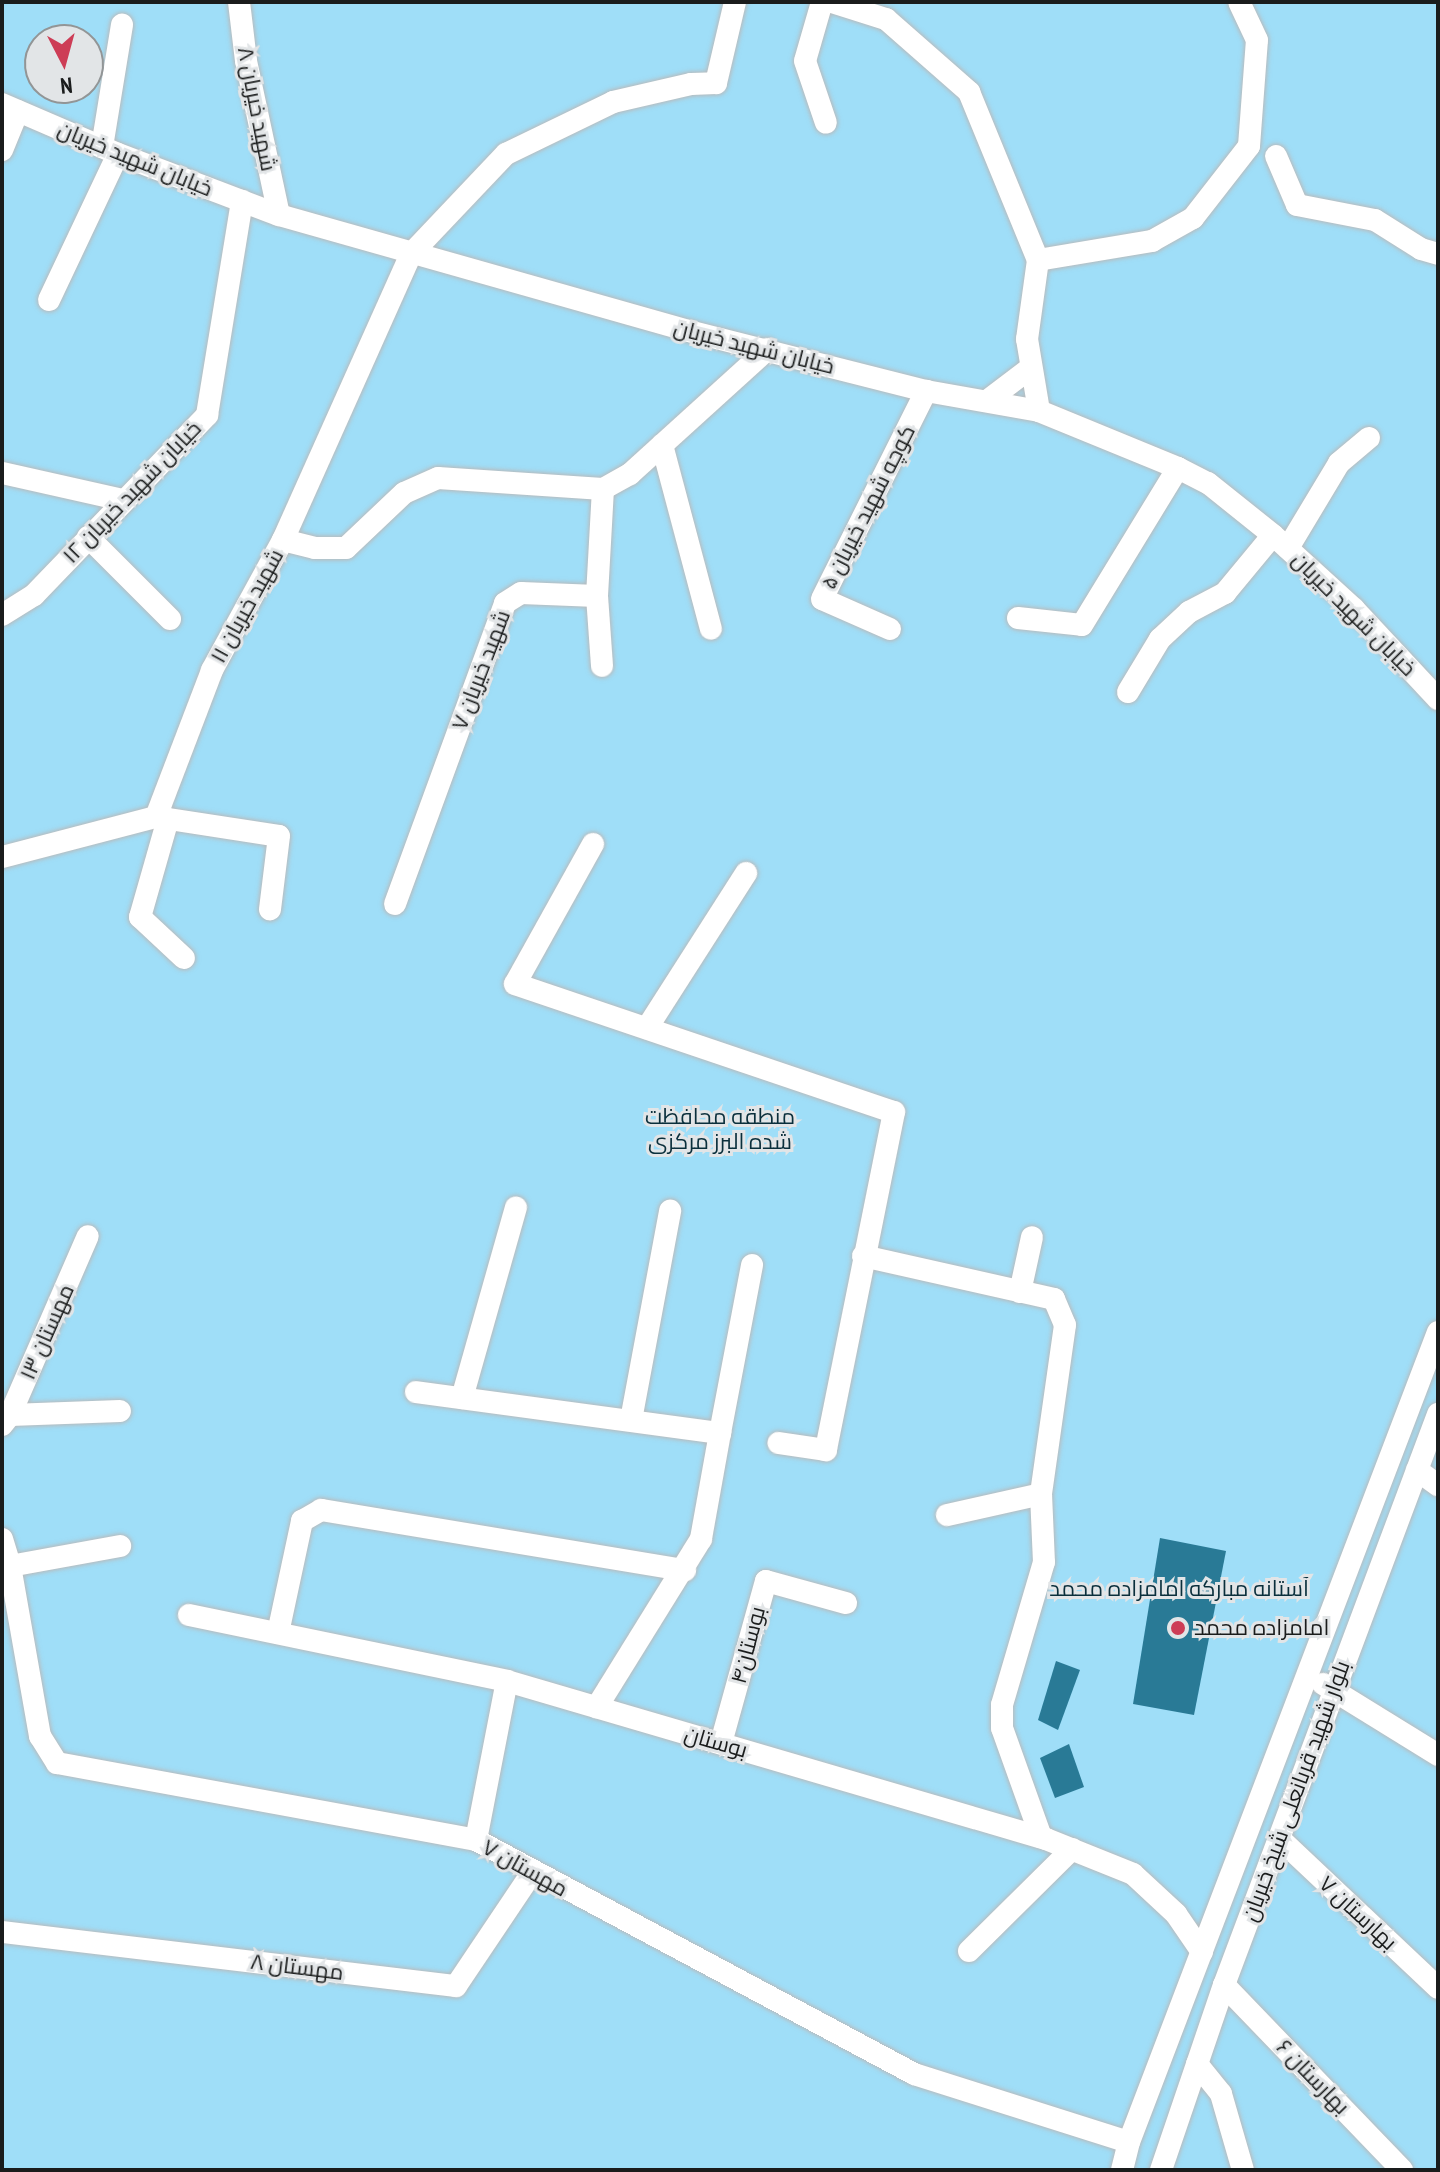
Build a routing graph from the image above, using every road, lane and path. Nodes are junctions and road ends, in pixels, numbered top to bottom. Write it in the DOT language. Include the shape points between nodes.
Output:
graph roads {
  1 [pos="239,2"];
  2 [pos="735,2"];
  3 [pos="822,2"];
  4 [pos="832,2"];
  5 [pos="1239,2"];
  6 [pos="122,25"];
  7 [pos="10,108"];
  8 [pos="826,123"];
  9 [pos="2,150"];
  10 [pos="110,151"];
  11 [pos="1276,156"];
  12 [pos="242,201"];
  13 [pos="279,215"];
  14 [pos="411,254"];
  15 [pos="1438,254"];
  16 [pos="1038,260"];
  17 [pos="49,300"];
  18 [pos="768,349"];
  19 [pos="1029,369"];
  20 [pos="926,391"];
  21 [pos="987,401"];
  22 [pos="1039,411"];
  23 [pos="1369,438"];
  24 [pos="662,445"];
  25 [pos="1178,468"];
  26 [pos="2,473"];
  27 [pos="603,489"];
  28 [pos="123,500"];
  29 [pos="88,537"];
  30 [pos="283,540"];
  31 [pos="1280,542"];
  32 [pos="597,596"];
  33 [pos="2,615"];
  34 [pos="1018,618"];
  35 [pos="170,619"];
  36 [pos="711,629"];
  37 [pos="890,629"];
  38 [pos="602,666"];
  39 [pos="1128,692"];
  40 [pos="1438,699"];
  41 [pos="162,818"];
  42 [pos="593,844"];
  43 [pos="2,857"];
  44 [pos="746,873"];
  45 [pos="395,904"];
  46 [pos="270,909"];
  47 [pos="184,958"];
  48 [pos="647,1028"];
  49 [pos="516,1207"];
  50 [pos="670,1211"];
  51 [pos="88,1236"];
  52 [pos="1032,1237"];
  53 [pos="863,1256"];
  54 [pos="752,1265"];
  55 [pos="1020,1292"];
  56 [pos="1438,1332"];
  57 [pos="416,1392"];
  58 [pos="462,1398"];
  59 [pos="120,1411"];
  60 [pos="1438,1414"];
  61 [pos="6,1420"];
  62 [pos="631,1420"];
  63 [pos="720,1433"];
  64 [pos="779,1443"];
  65 [pos="1417,1470"];
  66 [pos="1438,1485"];
  67 [pos="1041,1494"];
  68 [pos="947,1515"];
  69 [pos="2,1539"];
  70 [pos="120,1546"];
  71 [pos="10,1566"];
  72 [pos="685,1570"];
  73 [pos="846,1603"];
  74 [pos="189,1615"];
  75 [pos="278,1633"];
  76 [pos="1307,1677"];
  77 [pos="507,1681"];
  78 [pos="1335,1688"];
  79 [pos="597,1707"];
  80 [pos="721,1743"];
  81 [pos="1438,1755"];
  82 [pos="1041,1837"];
  83 [pos="1279,1838"];
  84 [pos="476,1840"];
  85 [pos="1072,1849"];
  86 [pos="532,1873"];
  87 [pos="2,1932"];
  88 [pos="969,1951"];
  89 [pos="1202,1952"];
  90 [pos="1224,1985"];
  91 [pos="1438,1988"];
  92 [pos="1197,2064"];
  93 [pos="1129,2142"];
  94 [pos="1122,2170"];
  95 [pos="1161,2170"];
  96 [pos="1243,2170"];
  97 [pos="1402,2170"];
  1 -- 13 [label="street, شهید خیریان ۸" via="246,61"];
  2 -- 14 [label="street, شهید خیریان ۱۱" via="716,83 613,102 506,154"];
  3 -- 8 [label="street" via="805,61"];
  4 -- 16 [label="street" via="886,19 969,92"];
  5 -- 16 [label="street" via="1257,40 1249,146 1193,218 1152,241"];
  6 -- 10 [label="street"];
  7 -- 9 [label="street"];
  7 -- 10 [label="street, خیابان شهید خیریان"];
  10 -- 12 [label="street, خیابان شهید خیریان"];
  10 -- 17 [label="street"];
  11 -- 15 [label="street" via="1297,205 1375,220"];
  12 -- 13 [label="street, خیابان شهید خیریان"];
  12 -- 28 [label="street, خیابان شهید خیریان ۱۲" via="207,415"];
  13 -- 14 [label="street, خیابان شهید خیریان"];
  14 -- 18 [label="street, خیابان شهید خیریان"];
  14 -- 30 [label="street, شهید خیریان ۱۱"];
  16 -- 19 [label="street" via="1027,339"];
  18 -- 20 [label="street, خیابان شهید خیریان"];
  18 -- 24 [label="street"];
  19 -- 21 [label="street"];
  19 -- 22 [label="street"];
  20 -- 21 [label="street, خیابان شهید خیریان"];
  20 -- 37 [label="street, کوچه شهید خیریان ۵" via="822,599"];
  21 -- 22 [label="street, خیابان شهید خیریان"];
  22 -- 25 [label="street, خیابان شهید خیریان"];
  23 -- 31 [label="street" via="1339,463"];
  24 -- 27 [label="street" via="630,474"];
  24 -- 36 [label="street"];
  25 -- 31 [label="street, خیابان شهید خیریان" via="1208,483"];
  25 -- 34 [label="street" via="1082,625"];
  26 -- 28 [label="street"];
  27 -- 30 [label="street" via="438,478 404,493 346,548"];
  27 -- 32 [label="street"];
  28 -- 29 [label="street, خیابان شهید خیریان ۱۲"];
  29 -- 33 [label="street, خیابان شهید خیریان ۱۲" via="34,595"];
  29 -- 35 [label="street"];
  30 -- 41 [label="street, شهید خیریان ۱۱" via="212,670"];
  31 -- 39 [label="street" via="1225,593 1189,612 1160,639"];
  31 -- 40 [label="street, خیابان شهید خیریان" via="1354,609"];
  32 -- 38 [label="street"];
  32 -- 45 [label="street, شهید خیریان ۷" via="521,593 505,603"];
  41 -- 43 [label="street"];
  41 -- 46 [label="street" via="279,836"];
  41 -- 47 [label="street, شهید خیریان ۱۱" via="140,917"];
  42 -- 48 [label="street" via="515,984"];
  44 -- 48 [label="street"];
  48 -- 53 [label="street" via="894,1112"];
  49 -- 58 [label="street"];
  50 -- 62 [label="street"];
  51 -- 61 [label="street, مهستان ۱۳"];
  52 -- 55 [label="street"];
  53 -- 55 [label="street"];
  53 -- 64 [label="street" via="826,1450"];
  54 -- 63 [label="street"];
  55 -- 67 [label="street" via="1054,1299 1065,1325"];
  56 -- 76 [label="street"];
  57 -- 58 [label="street"];
  58 -- 62 [label="street"];
  59 -- 61 [label="street"];
  60 -- 65 [label="street, بلوار شهید قربانعلی شیخ خیریان"];
  62 -- 63 [label="street"];
  63 -- 72 [label="street" via="701,1539"];
  65 -- 66 [label="street"];
  65 -- 78 [label="street, بلوار شهید قربانعلی شیخ خیریان"];
  67 -- 68 [label="street"];
  67 -- 82 [label="street" via="1044,1562 1002,1705 1002,1728"];
  69 -- 71 [label="street, مهستان ۷"];
  70 -- 71 [label="street"];
  71 -- 84 [label="street, مهستان ۷" via="40,1736 57,1763"];
  72 -- 75 [label="street" via="321,1510 302,1521"];
  72 -- 79 [label="street"];
  73 -- 80 [label="street, بوستان۴" via="766,1581"];
  74 -- 75 [label="street, بوستان"];
  75 -- 77 [label="street, بوستان"];
  76 -- 78 [label="street"];
  76 -- 89 [label="street"];
  77 -- 79 [label="street, بوستان"];
  77 -- 84 [label="street"];
  78 -- 81 [label="street"];
  78 -- 83 [label="street, بلوار شهید قربانعلی شیخ خیریان"];
  79 -- 80 [label="street, بوستان"];
  80 -- 82 [label="street, بوستان"];
  82 -- 85 [label="street, بوستان"];
  83 -- 90 [label="street, بلوار شهید قربانعلی شیخ خیریان"];
  83 -- 91 [label="street, بهارستان ۷"];
  84 -- 86 [label="street, مهستان ۷"];
  85 -- 88 [label="street"];
  85 -- 89 [label="street, بوستان" via="1133,1874 1176,1914"];
  86 -- 87 [label="street, مهستان ۸" via="456,1986"];
  86 -- 93 [label="street, مهستان ۷" via="914,2074"];
  89 -- 93 [label="street"];
  90 -- 92 [label="street, بلوار شهید قربانعلی شیخ خیریان"];
  90 -- 97 [label="street, بهارستان ۶"];
  92 -- 95 [label="street, بلوار شهید قربانعلی شیخ خیریان"];
  92 -- 96 [label="street" via="1221,2094"];
  93 -- 94 [label="street"];
}
